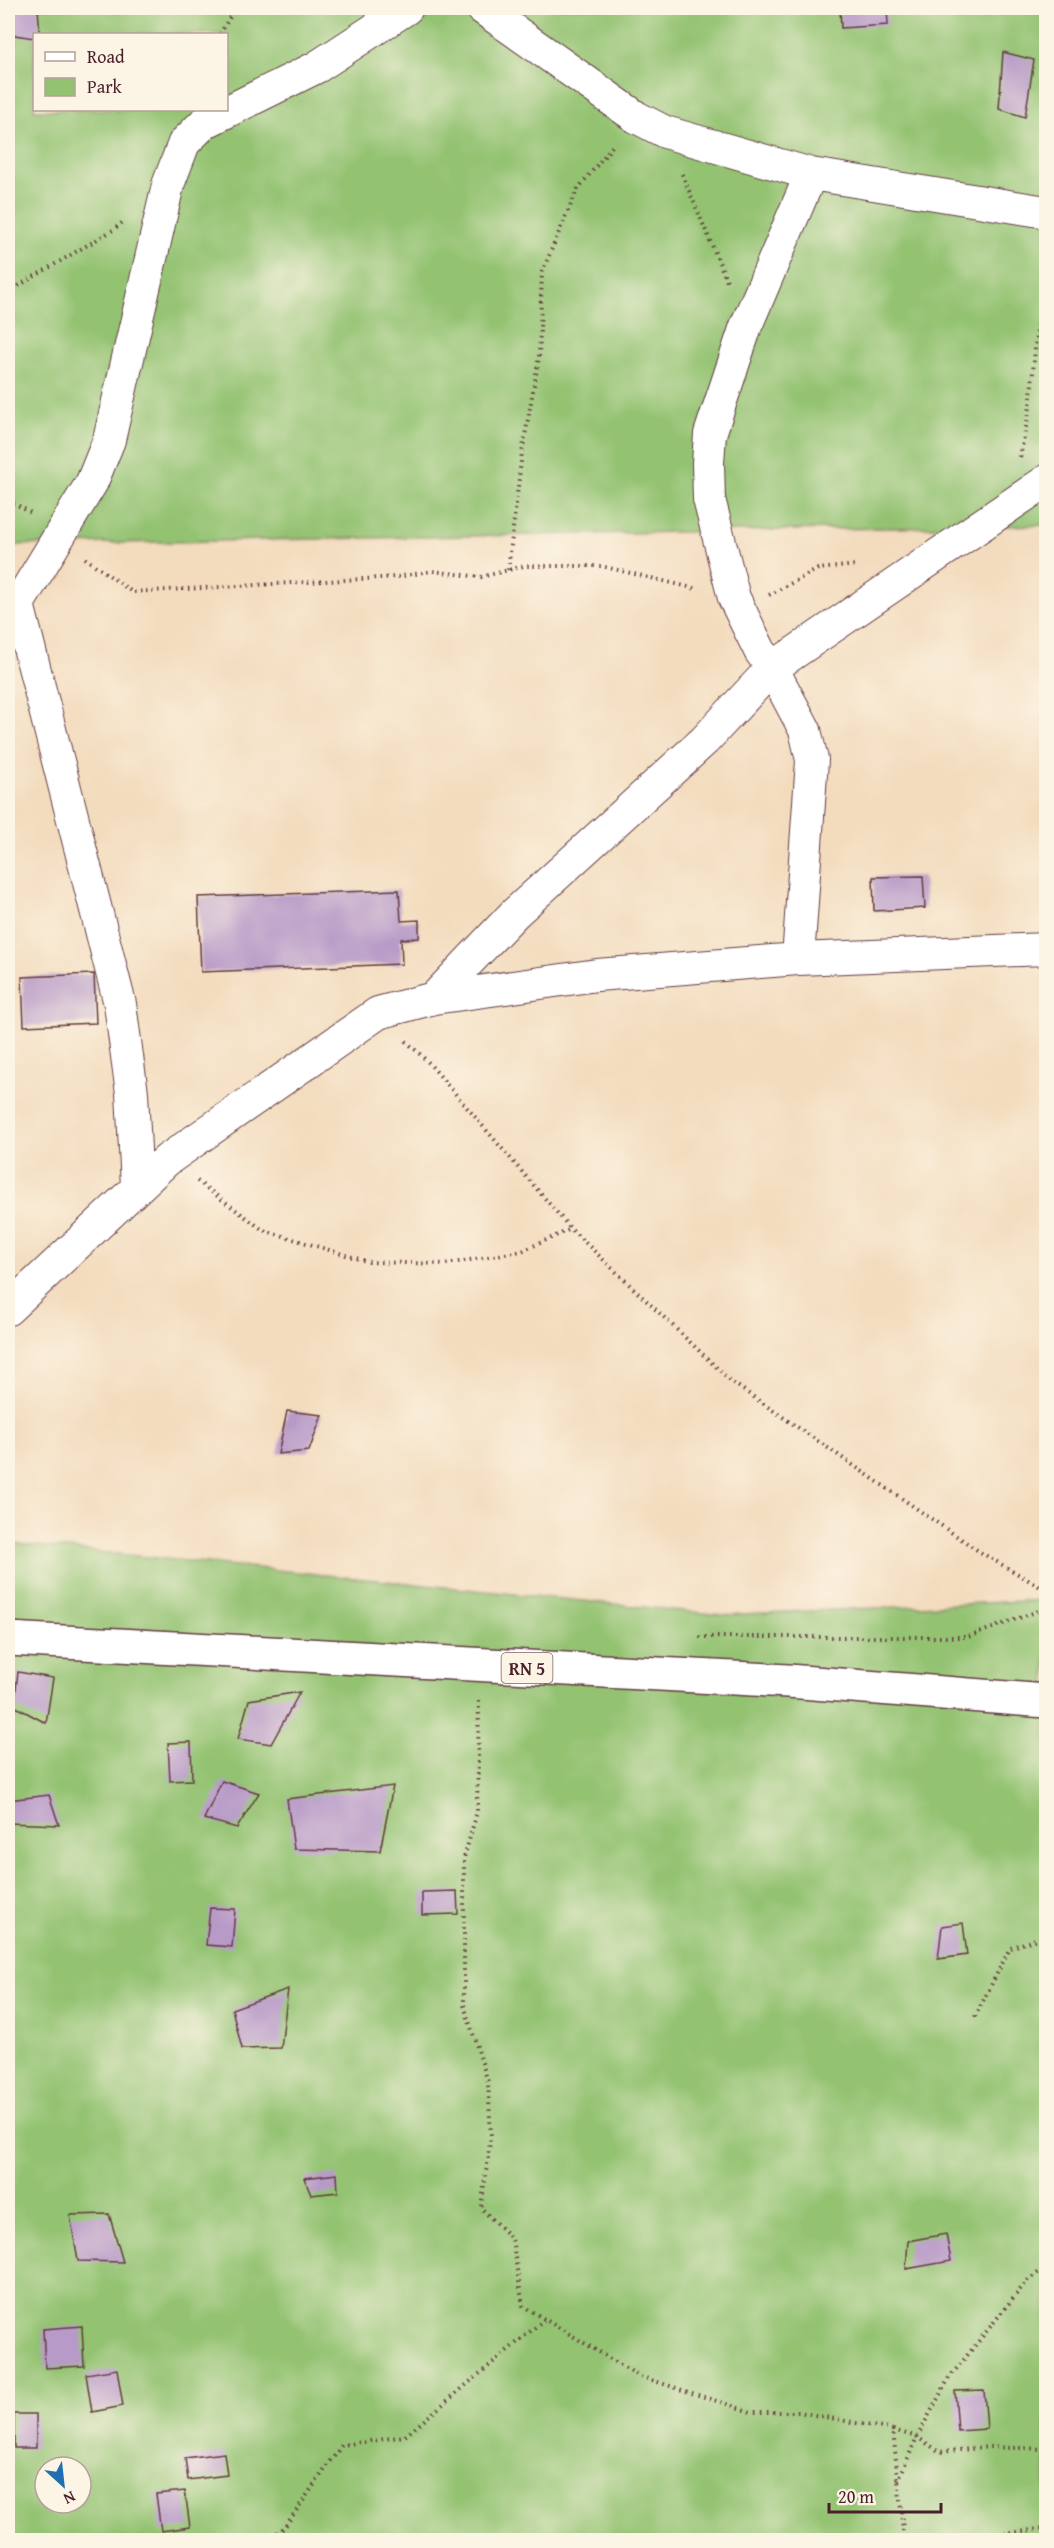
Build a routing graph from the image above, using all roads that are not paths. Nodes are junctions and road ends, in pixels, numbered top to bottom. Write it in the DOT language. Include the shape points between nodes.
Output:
graph roads {
  1 [pos="407,8"];
  2 [pos="482,8"];
  3 [pos="811,174"];
  4 [pos="1047,212"];
  5 [pos="1047,481"];
  6 [pos="13,609"];
  7 [pos="772,668"];
  8 [pos="1047,949"];
  9 [pos="798,959"];
  10 [pos="434,999"];
  11 [pos="137,1186"];
  12 [pos="8,1309"];
  13 [pos="8,1639"];
  14 [pos="1047,1701"];
  1 -- 6 [label="street" via="317,67 204,123 184,143 168,185 109,440 92,482"];
  2 -- 3 [label="street" via="636,117 665,132"];
  3 -- 4 [label="street"];
  3 -- 7 [label="street" via="746,326 710,434 709,499 734,598"];
  5 -- 7 [label="street"];
  6 -- 11 [label="street" via="120,1004 132,1093"];
  7 -- 9 [label="street" via="805,730 812,760"];
  7 -- 10 [label="street" via="705,740 513,914"];
  8 -- 9 [label="street"];
  9 -- 10 [label="street" via="597,975"];
  10 -- 11 [label="street" via="378,1013 167,1160"];
  11 -- 12 [label="street"];
  13 -- 14 [label="main road, RN 5" via="788,1681"];
}
